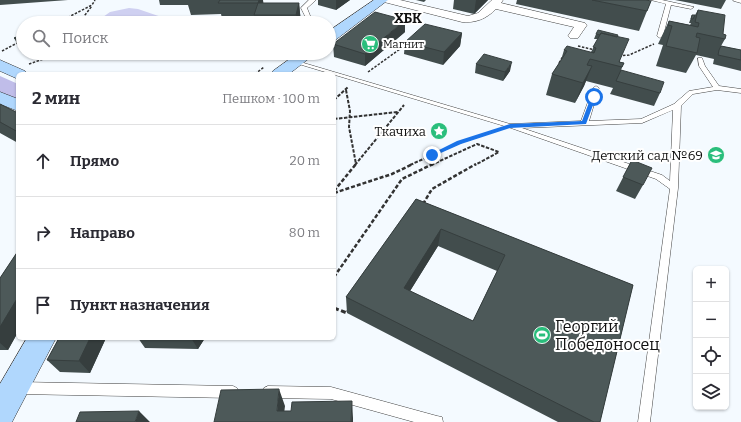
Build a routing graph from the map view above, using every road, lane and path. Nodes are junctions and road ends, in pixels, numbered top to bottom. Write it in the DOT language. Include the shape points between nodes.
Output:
graph roads {
  1 [pos="95,0"];
  2 [pos="313,0"];
  3 [pos="382,0"];
  4 [pos="388,0"];
  5 [pos="654,0"];
  6 [pos="736,0"];
  7 [pos="741,1"];
  8 [pos="495,2"];
  9 [pos="669,3"];
  10 [pos="92,5"];
  11 [pos="691,7"];
  12 [pos="71,16"];
  13 [pos="85,16"];
  14 [pos="307,16"];
  15 [pos="336,30"];
  16 [pos="660,36"];
  17 [pos="410,38"];
  18 [pos="575,41"];
  19 [pos="598,51"];
  20 [pos="16,52"];
  21 [pos="566,52"];
  22 [pos="613,55"];
  23 [pos="700,59"];
  24 [pos="40,60"];
  25 [pos="297,60"];
  26 [pos="308,60"];
  27 [pos="559,63"];
  28 [pos="9,65"];
  29 [pos="282,72"];
  30 [pos="356,80"];
  31 [pos="596,88"];
  32 [pos="717,88"];
  33 [pos="346,90"];
  34 [pos="741,91"];
  35 [pos="410,96"];
  36 [pos="0,97"];
  37 [pos="336,98"];
  38 [pos="16,105"];
  39 [pos="677,106"];
  40 [pos="398,112"];
  41 [pos="349,118"];
  42 [pos="336,119"];
  43 [pos="584,123"];
  44 [pos="510,126"];
  45 [pos="356,164"];
  46 [pos="674,188"];
  47 [pos="336,189"];
  48 [pos="336,191"];
  49 [pos="422,205"];
  50 [pos="336,274"];
  51 [pos="351,306"];
  52 [pos="336,309"];
  53 [pos="41,340"];
  54 [pos="14,388"];
  55 [pos="244,392"];
  56 [pos="260,392"];
  57 [pos="0,414"];
  58 [pos="437,422"];
  59 [pos="644,422"];
  1 -- 10 [label="path"];
  2 -- 14 [label="lane" via="304,8"];
  3 -- 15 [label="main road"];
  4 -- 8 [label="street" via="472,20 485,14"];
  5 -- 9 [label="lane"];
  6 -- 7 [label="lane"];
  8 -- 18 [label="street" via="581,25"];
  9 -- 11 [label="lane"];
  9 -- 16 [label="lane"];
  10 -- 12 [label="path"];
  10 -- 13 [label="path"];
  16 -- 22 [label="path" via="655,43 629,55"];
  17 -- 30 [label="path" via="384,62"];
  18 -- 19 [label="path"];
  20 -- 28 [label="path"];
  21 -- 27 [label="path"];
  23 -- 32 [label="lane"];
  24 -- 28 [label="path"];
  25 -- 29 [label="main road"];
  26 -- 30 [label="lane"];
  30 -- 33 [label="path"];
  30 -- 35 [label="lane"];
  31 -- 43 [label="lane"];
  32 -- 34 [label="lane"];
  32 -- 39 [label="lane" via="692,92"];
  33 -- 37 [label="path"];
  33 -- 41 [label="path"];
  35 -- 40 [label="path"];
  35 -- 44 [label="lane"];
  36 -- 38 [label="main road"];
  39 -- 43 [label="lane" via="642,121"];
  39 -- 46 [label="lane"];
  40 -- 41 [label="path"];
  40 -- 45 [label="path"];
  41 -- 42 [label="path"];
  41 -- 45 [label="path"];
  43 -- 44 [label="lane"];
  44 -- 46 [label="lane" via="659,177"];
  44 -- 48 [label="path" via="459,142 392,174"];
  45 -- 47 [label="path"];
  46 -- 59 [label="lane"];
  49 -- 50 [label="path" via="432,189 499,152 477,144 402,180"];
  51 -- 52 [label="path" via="347,313"];
  53 -- 54 [label="main road"];
  54 -- 55 [label="lane"];
  54 -- 57 [label="main road"];
  56 -- 58 [label="lane" via="330,393"];
}
